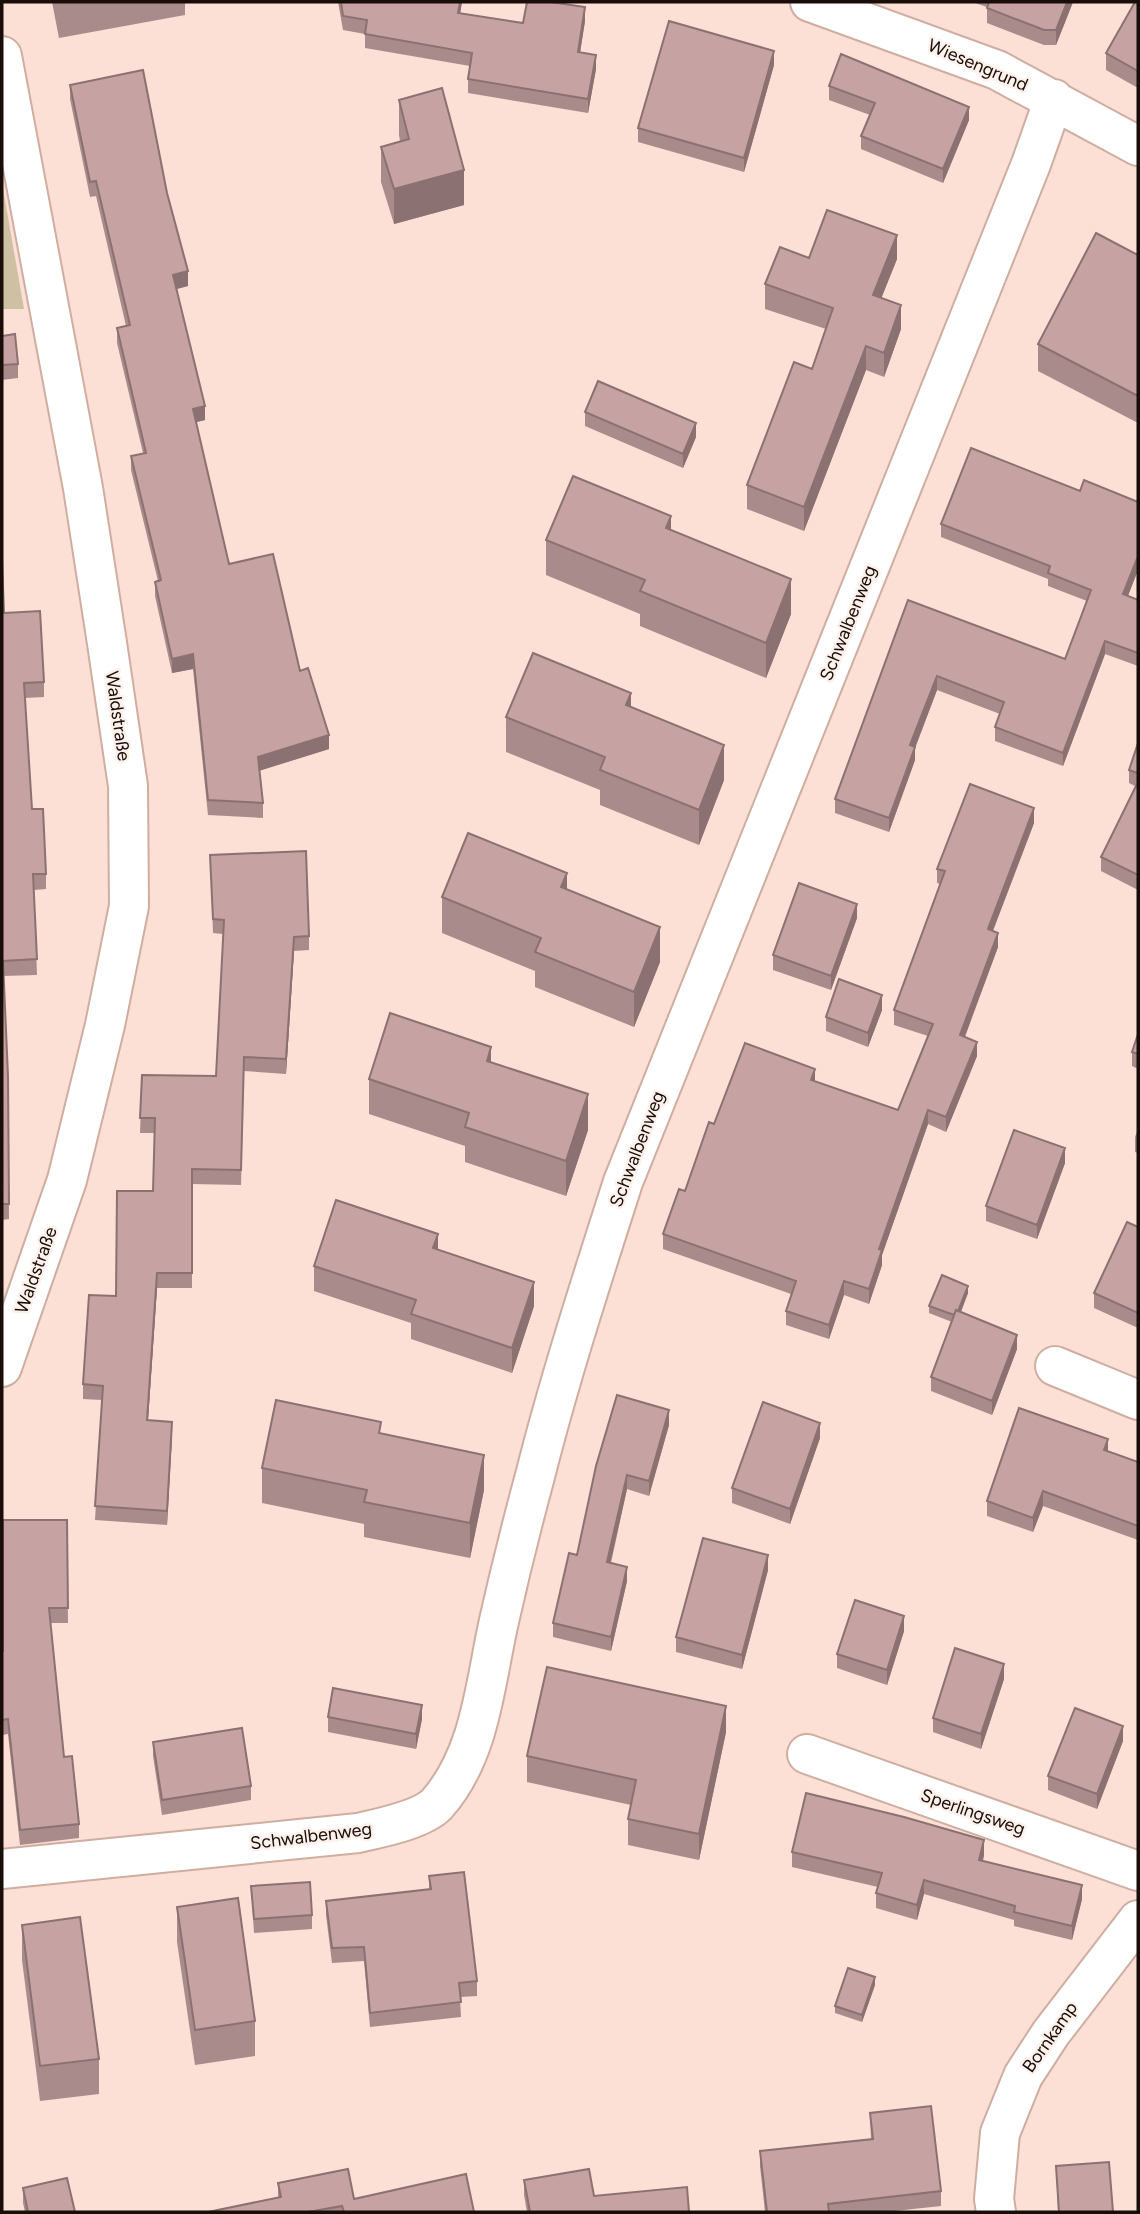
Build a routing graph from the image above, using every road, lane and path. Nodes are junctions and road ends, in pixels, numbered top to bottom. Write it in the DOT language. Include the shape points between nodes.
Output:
graph roads {
  1 [pos="810,2"];
  2 [pos="2,56"];
  3 [pos="1054,99"];
  4 [pos="1138,146"];
  5 [pos="1055,1366"];
  6 [pos="2,1367"];
  7 [pos="1138,1400"];
  8 [pos="807,1754"];
  9 [pos="2,1869"];
  10 [pos="1138,1871"];
  11 [pos="1138,1920"];
  12 [pos="996,2212"];
  1 -- 3 [label="street, Wiesengrund" via="997,70"];
  2 -- 6 [label="street, Waldstraße" via="83,488 107,643 128,786 129,894 105,1025 68,1180"];
  3 -- 4 [label="street, Wiesengrund"];
  3 -- 9 [label="street, Schwalbenweg" via="623,1182 535,1474 484,1700 466,1758 435,1806 405,1821 358,1833"];
  5 -- 7 [label="street"];
  8 -- 10 [label="street, Sperlingsweg"];
  11 -- 12 [label="street, Bornkamp" via="1023,2076 1000,2133"];
}
